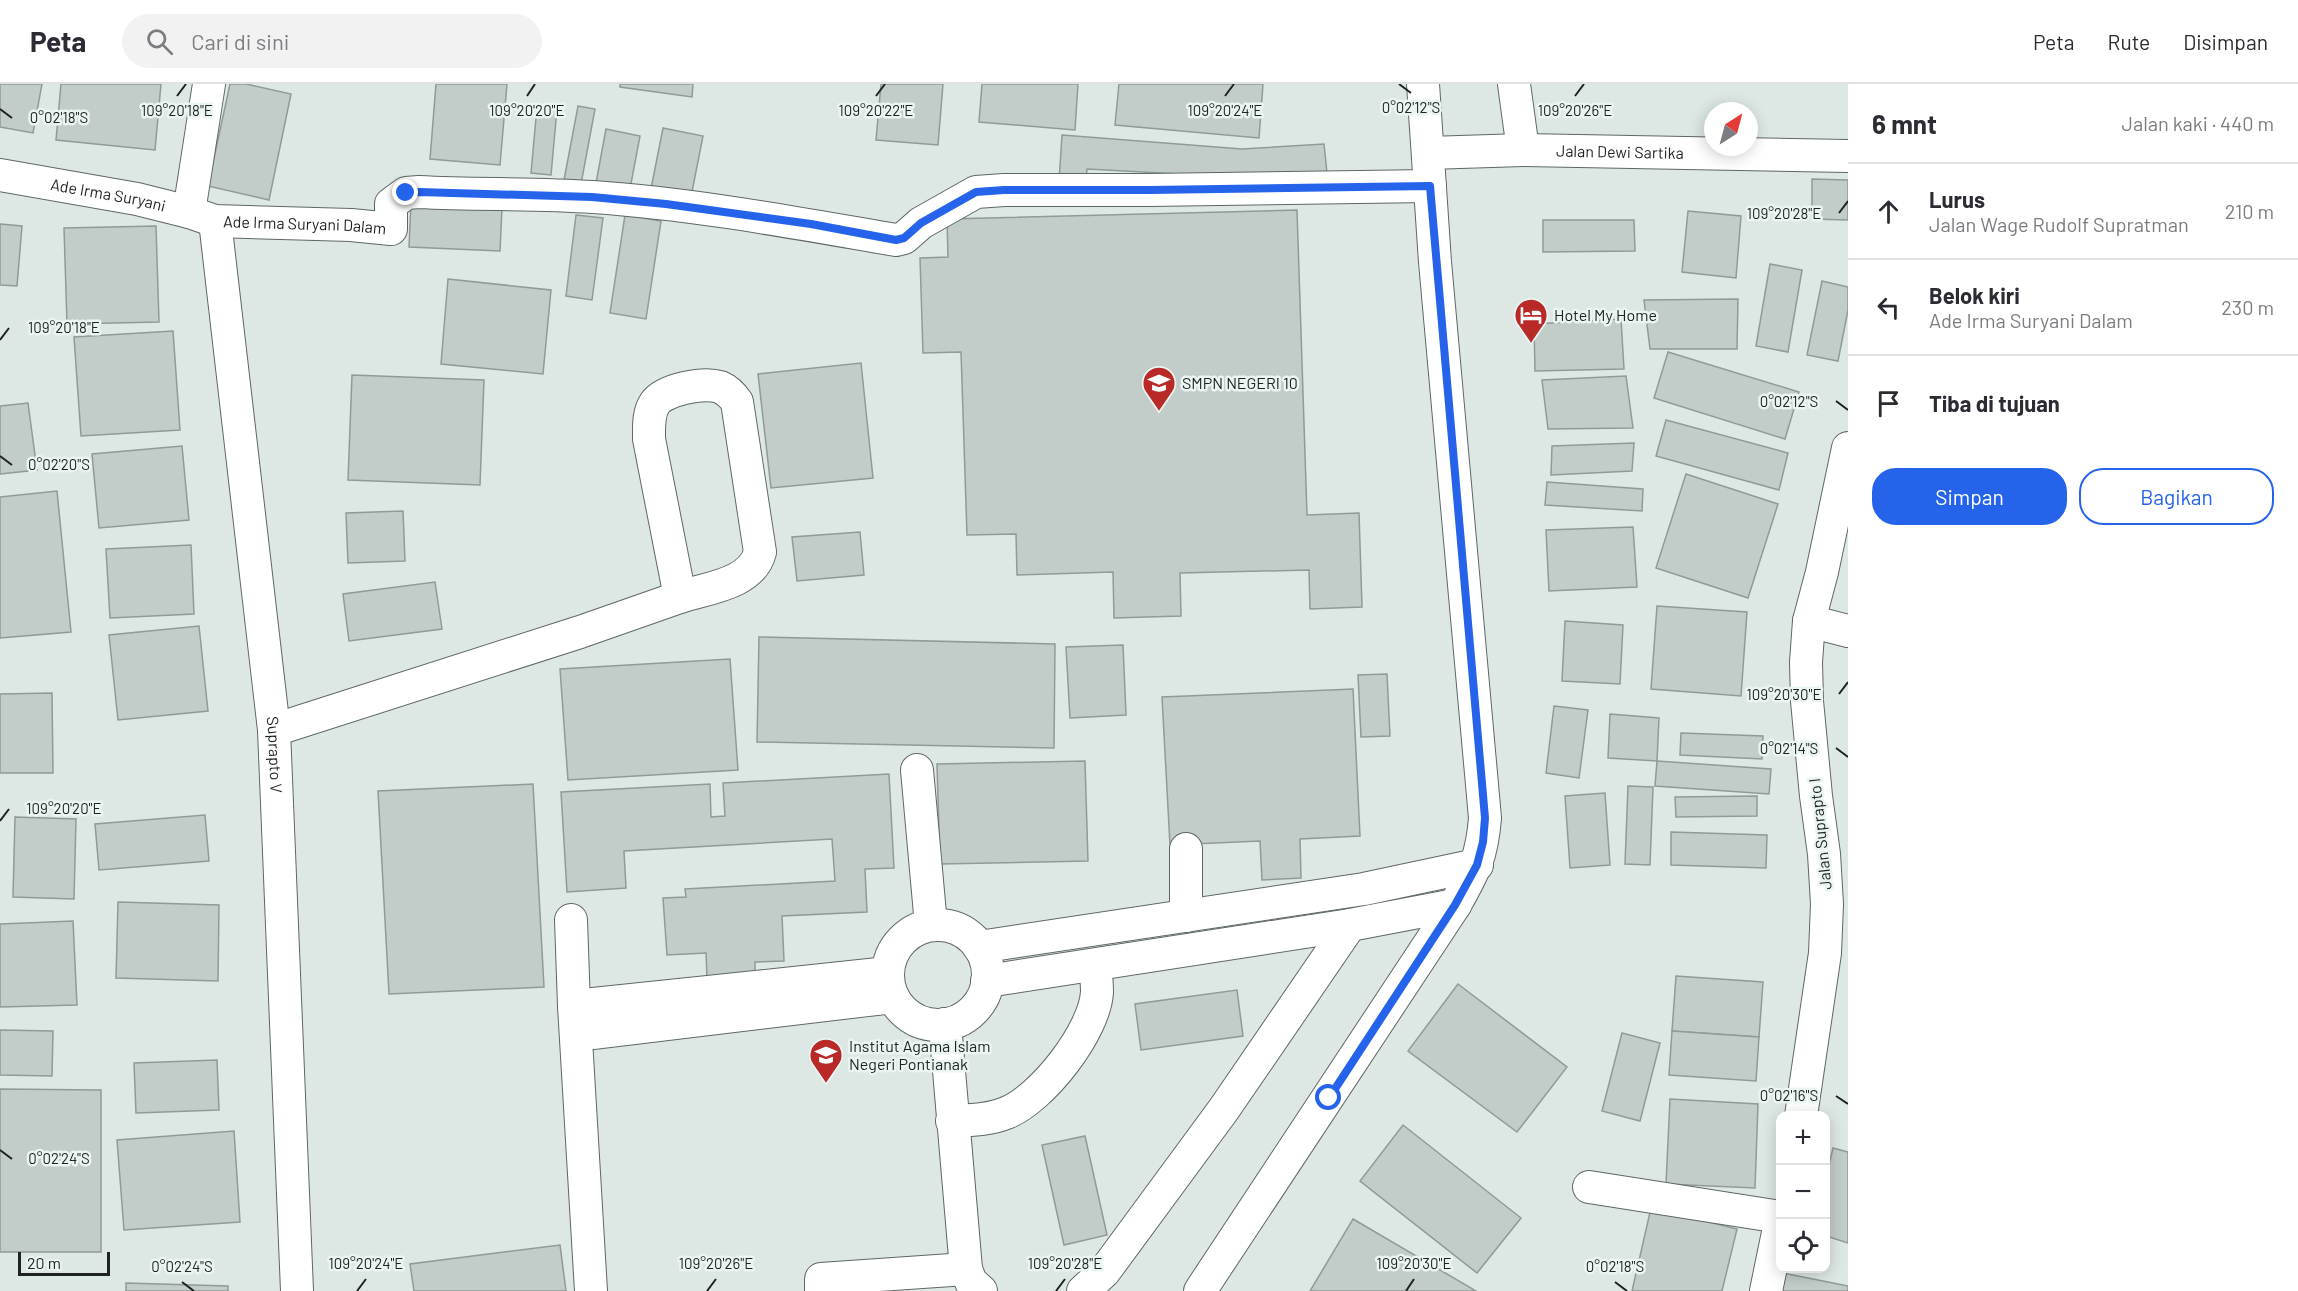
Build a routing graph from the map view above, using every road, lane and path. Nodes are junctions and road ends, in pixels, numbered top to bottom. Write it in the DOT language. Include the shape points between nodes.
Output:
graph roads {
  1 [pos="209,84"];
  2 [pos="1423,84"];
  3 [pos="1514,84"];
  4 [pos="1523,150"];
  5 [pos="1428,153"];
  6 [pos="1848,156"];
  7 [pos="0,175"];
  8 [pos="1430,186"];
  9 [pos="202,216"];
  10 [pos="1848,448"];
  11 [pos="680,597"];
  12 [pos="1809,621"];
  13 [pos="1848,631"];
  14 [pos="274,730"];
  15 [pos="918,770"];
  16 [pos="1186,849"];
  17 [pos="1836,857"];
  18 [pos="1477,865"];
  19 [pos="1455,905"];
  20 [pos="1186,916"];
  21 [pos="571,920"];
  22 [pos="931,925"];
  23 [pos="1350,925"];
  24 [pos="979,947"];
  25 [pos="1095,965"];
  26 [pos="987,981"];
  27 [pos="890,985"];
  28 [pos="575,1021"];
  29 [pos="945,1024"];
  30 [pos="1802,1111"];
  31 [pos="952,1120"];
  32 [pos="1589,1187"];
  33 [pos="1776,1216"];
  34 [pos="1776,1242"];
  35 [pos="973,1280"];
  36 [pos="297,1291"];
  37 [pos="591,1291"];
  38 [pos="821,1291"];
  39 [pos="1083,1291"];
  40 [pos="1200,1291"];
  41 [pos="1766,1291"];
  1 -- 9 [label="street, Suprapto V"];
  2 -- 5 [label="street"];
  3 -- 4 [label="street"];
  4 -- 5 [label="street, Jalan Dewi Sartika"];
  4 -- 6 [label="street, Jalan Dewi Sartika"];
  5 -- 8 [label="street"];
  7 -- 9 [label="street, Ade Irma Suryani" via="137,199"];
  8 -- 9 [label="street, Ade Irma Suryani Dalam" via="976,192 896,240 811,224 592,197 406,193 391,204 391,229"];
  8 -- 18 [label="street" via="1485,818"];
  9 -- 14 [label="street, Suprapto V"];
  10 -- 12 [label="street, Jalan Suprapto I"];
  11 -- 11 [label="street" via="649,440 650,419 655,404 666,393 717,386 737,402 760,552 754,567 743,577"];
  11 -- 14 [label="street"];
  12 -- 13 [label="street"];
  12 -- 17 [label="street, Jalan Suprapto I" via="1807,701 1816,796"];
  14 -- 36 [label="street, Suprapto V"];
  15 -- 22 [label="street"];
  16 -- 20 [label="street"];
  17 -- 30 [label="street, Jalan Suprapto I"];
  18 -- 19 [label="street"];
  18 -- 20 [label="street" via="1364,889"];
  19 -- 23 [label="street"];
  19 -- 40 [label="street"];
  20 -- 24 [label="street"];
  21 -- 28 [label="street"];
  22 -- 24 [label="street" via="963,932"];
  22 -- 27 [label="street" via="909,934 894,951"];
  23 -- 25 [label="street"];
  23 -- 39 [label="street" via="1224,1109 1104,1272"];
  24 -- 26 [label="street"];
  25 -- 26 [label="street"];
  25 -- 31 [label="street" via="1097,993 1091,1016 1056,1074 1006,1113"];
  26 -- 29 [label="street" via="973,1010"];
  27 -- 28 [label="street"];
  27 -- 29 [label="street" via="911,1017"];
  28 -- 37 [label="street"];
  29 -- 31 [label="street"];
  31 -- 35 [label="street"];
  32 -- 33 [label="street"];
  34 -- 41 [label="street"];
  35 -- 38 [label="street" via="821,1279"];
}
